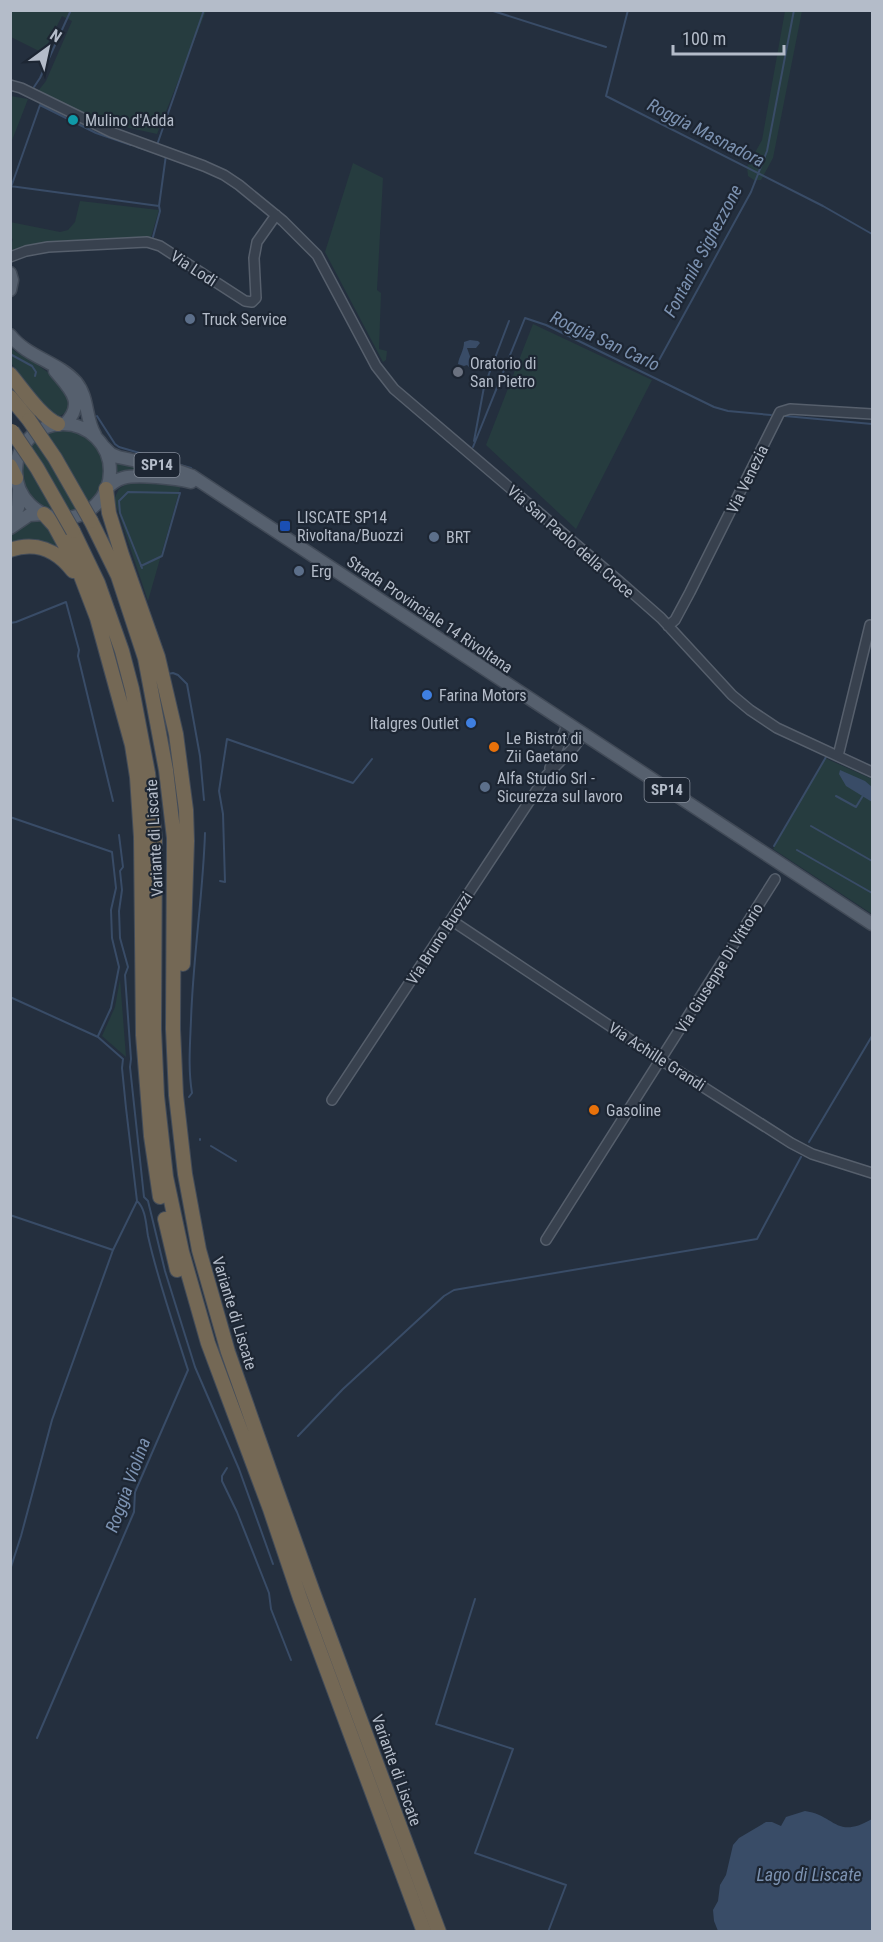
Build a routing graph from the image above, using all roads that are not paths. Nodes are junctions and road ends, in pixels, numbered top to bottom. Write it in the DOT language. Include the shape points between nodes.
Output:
graph roads {
  1 [pos="10,85"];
  2 [pos="276,215"];
  3 [pos="38,249"];
  4 [pos="10,257"];
  5 [pos="10,272"];
  6 [pos="10,290"];
  7 [pos="10,335"];
  8 [pos="10,344"];
  9 [pos="29,352"];
  10 [pos="49,363"];
  11 [pos="10,374"];
  12 [pos="10,397"];
  13 [pos="873,414"];
  14 [pos="61,424"];
  15 [pos="11,430"];
  16 [pos="101,444"];
  17 [pos="15,478"];
  18 [pos="106,489"];
  19 [pos="211,489"];
  20 [pos="44,514"];
  21 [pos="10,520"];
  22 [pos="10,528"];
  23 [pos="10,550"];
  24 [pos="870,625"];
  25 [pos="668,626"];
  26 [pos="102,633"];
  27 [pos="567,725"];
  28 [pos="583,735"];
  29 [pos="838,756"];
  30 [pos="873,772"];
  31 [pos="546,776"];
  32 [pos="776,879"];
  33 [pos="451,920"];
  34 [pos="873,924"];
  35 [pos="662,1060"];
  36 [pos="332,1100"];
  37 [pos="873,1173"];
  38 [pos="546,1240"];
  39 [pos="201,1256"];
  40 [pos="246,1447"];
  41 [pos="424,1932"];
  42 [pos="439,1932"];
  1 -- 2 [label="street, Via San Paolo della Croce" via="111,132 224,175"];
  2 -- 3 [label="street, Via Lodi" via="257,242 256,298 252,302 153,243"];
  2 -- 25 [label="street, Via San Paolo della Croce" via="319,258 376,366 389,383"];
  3 -- 4 [label="street, Via Lodi"];
  3 -- 5 [label="street" via="19,259"];
  5 -- 6 [label="main road"];
  7 -- 9 [label="main road"];
  8 -- 9 [label="main road"];
  9 -- 10 [label="main road"];
  10 -- 14 [label="main road" via="68,386 75,402 74,411"];
  10 -- 16 [label="main road" via="78,385"];
  11 -- 14 [label="highway" via="52,422"];
  12 -- 39 [label="highway, Variante di Liscate, bridge" via="55,458 91,521 118,576 149,673 174,838 173,1029 177,1112"];
  13 -- 25 [label="street, Via Venezia" via="790,409 780,412 685,601"];
  14 -- 16 [label="main road" via="83,428"];
  14 -- 17 [label="main road" via="40,429 25,442 17,459"];
  15 -- 40 [label="highway, Variante di Liscate, bridge" via="74,531 99,583 132,689 148,773 155,839 154,1055 165,1168 197,1307"];
  16 -- 18 [label="main road" via="110,468"];
  16 -- 19 [label="main road, Strada Provinciale 14 Rivoltana / SP14" via="118,457 180,471"];
  17 -- 20 [label="main road" via="29,503"];
  17 -- 21 [label="main road" via="19,502"];
  18 -- 19 [label="main road, Strada Provinciale 14 Rivoltana / SP14" via="118,480 132,477 177,478"];
  18 -- 20 [label="main road" via="96,504 82,514 63,518"];
  18 -- 39 [label="highway" via="109,513 165,682 180,764 187,841 180,1077"];
  19 -- 27 [label="main road, Strada Provinciale 14 Rivoltana / SP14"];
  20 -- 22 [label="main road" via="29,515"];
  20 -- 26 [label="highway" via="79,572"];
  23 -- 26 [label="highway" via="39,547 64,560 75,574"];
  24 -- 29 [label="street"];
  25 -- 29 [label="street, Via San Paolo della Croce" via="750,710 777,728"];
  26 -- 40 [label="highway" via="137,777 143,1035 156,1176 172,1252 199,1344 223,1410"];
  27 -- 28 [label="main road, Strada Provinciale 14 Rivoltana / SP14"];
  27 -- 31 [label="street, Via Bruno Buozzi"];
  28 -- 31 [label="street, Via Bruno Buozzi"];
  28 -- 34 [label="main road, Strada Provinciale 14 Rivoltana / SP14"];
  29 -- 30 [label="street, Via San Paolo della Croce"];
  31 -- 33 [label="street, Via Bruno Buozzi"];
  32 -- 35 [label="street, Via Giuseppe Di Vittorio"];
  33 -- 35 [label="street, Via Achille Grandi"];
  33 -- 36 [label="street, Via Bruno Buozzi"];
  35 -- 37 [label="street, Via Achille Grandi" via="802,1149"];
  35 -- 38 [label="street, Via Giuseppe Di Vittorio"];
  39 -- 42 [label="highway, Variante di Liscate" via="228,1352 274,1483"];
  40 -- 41 [label="highway, Variante di Liscate"];
}
